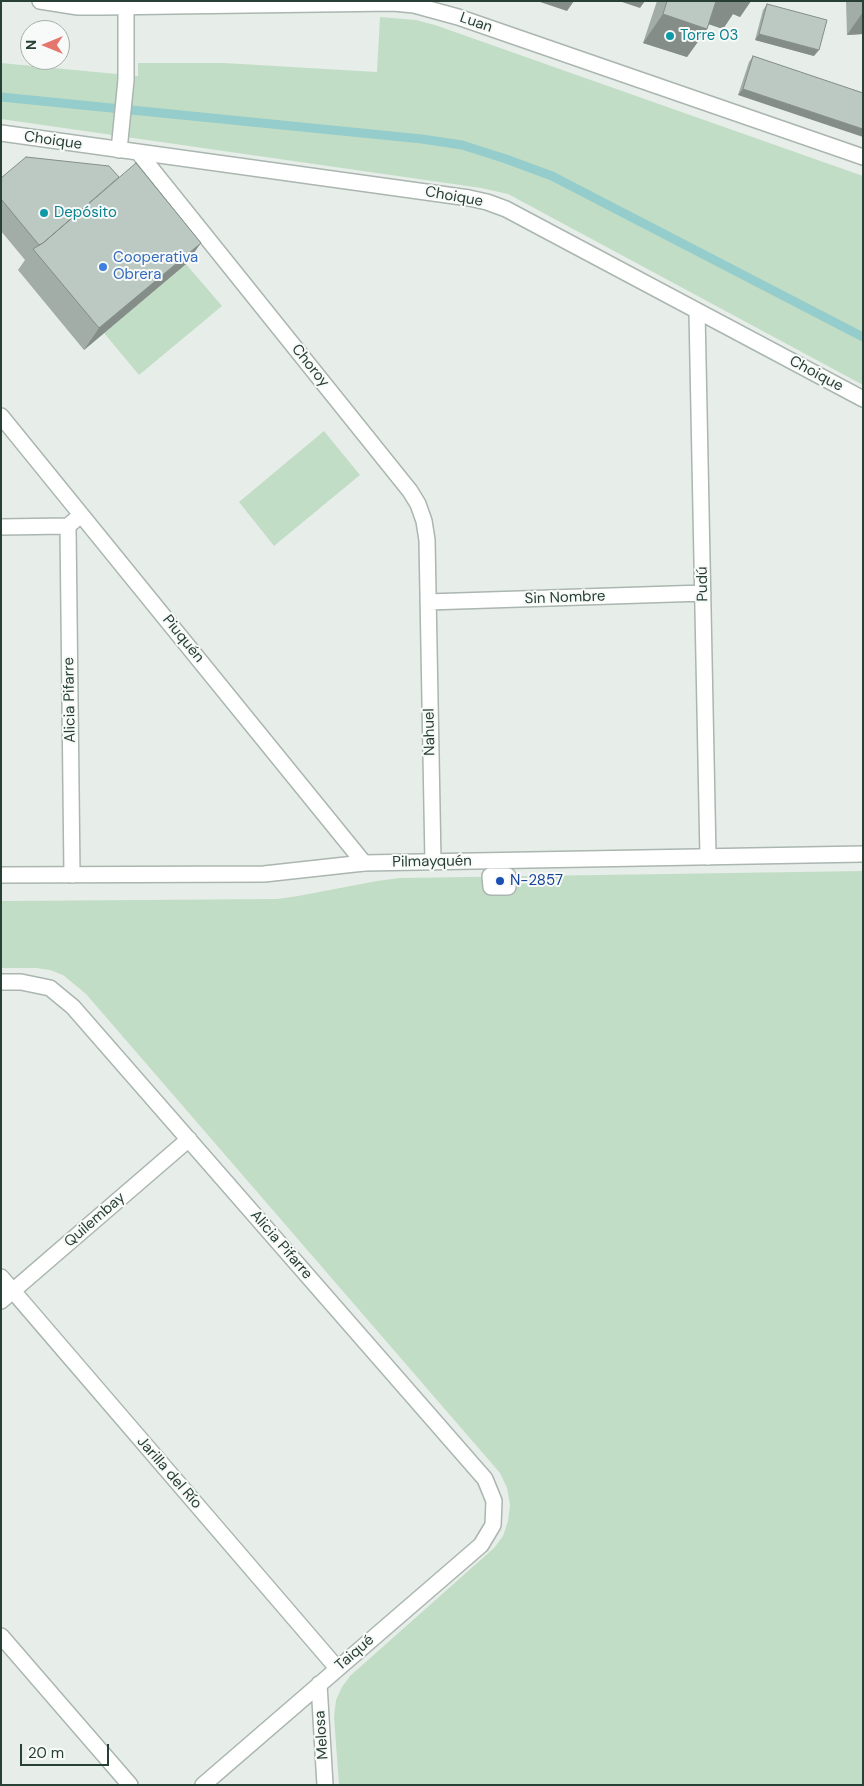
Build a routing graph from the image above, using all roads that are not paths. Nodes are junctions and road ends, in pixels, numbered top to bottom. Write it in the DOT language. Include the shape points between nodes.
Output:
graph roads {
  1 [pos="40,1"];
  2 [pos="394,2"];
  3 [pos="126,7"];
  4 [pos="1,133"];
  5 [pos="119,150"];
  6 [pos="138,152"];
  7 [pos="863,157"];
  8 [pos="697,312"];
  9 [pos="863,399"];
  10 [pos="1,416"];
  11 [pos="82,514"];
  12 [pos="68,526"];
  13 [pos="1,527"];
  14 [pos="703,593"];
  15 [pos="428,602"];
  16 [pos="863,854"];
  17 [pos="708,857"];
  18 [pos="433,862"];
  19 [pos="364,863"];
  20 [pos="1,875"];
  21 [pos="72,875"];
  22 [pos="1,982"];
  23 [pos="189,1140"];
  24 [pos="1,1277"];
  25 [pos="13,1290"];
  26 [pos="1,1301"];
  27 [pos="495,1513"];
  28 [pos="1,1636"];
  29 [pos="337,1668"];
  30 [pos="318,1684"];
  31 [pos="130,1785"];
  32 [pos="202,1785"];
  33 [pos="325,1785"];
  1 -- 3 [label="street, Luan" via="78,7"];
  2 -- 3 [label="street, Luan"];
  2 -- 7 [label="street, Luan" via="438,10"];
  3 -- 5 [label="street" via="126,80"];
  4 -- 5 [label="street, Choique"];
  5 -- 6 [label="street, Choique"];
  6 -- 8 [label="street, Choique" via="487,202 506,209"];
  6 -- 15 [label="street, Choroy" via="414,498 426,530"];
  8 -- 9 [label="street, Choique"];
  8 -- 14 [label="street, Pudú"];
  10 -- 11 [label="street, Piuquén"];
  11 -- 12 [label="street"];
  11 -- 19 [label="street, Piuquén"];
  12 -- 13 [label="street"];
  12 -- 21 [label="street, Alicia Pifarre"];
  14 -- 15 [label="street, Sin Nombre"];
  14 -- 17 [label="street, Pudú"];
  15 -- 18 [label="street, Nahuel"];
  16 -- 17 [label="street, Pilmayquén"];
  17 -- 18 [label="street, Pilmayquén"];
  18 -- 19 [label="street, Pilmayquén"];
  19 -- 21 [label="street, Pilmayquén" via="264,874"];
  20 -- 21 [label="street, Pilmayquén"];
  22 -- 23 [label="street, Alicia Pifarre" via="50,988 73,1007"];
  23 -- 25 [label="street, Quilembay"];
  23 -- 27 [label="street, Alicia Pifarre" via="485,1479"];
  24 -- 25 [label="street, Jarilla del Río"];
  25 -- 26 [label="street, Quilembay"];
  25 -- 29 [label="street, Jarilla del Río"];
  27 -- 29 [label="street, Taiqué" via="493,1525 480,1545"];
  28 -- 31 [label="street"];
  29 -- 30 [label="street, Taiqué"];
  30 -- 32 [label="street, Taiqué"];
  30 -- 33 [label="street, Melosa"];
}
